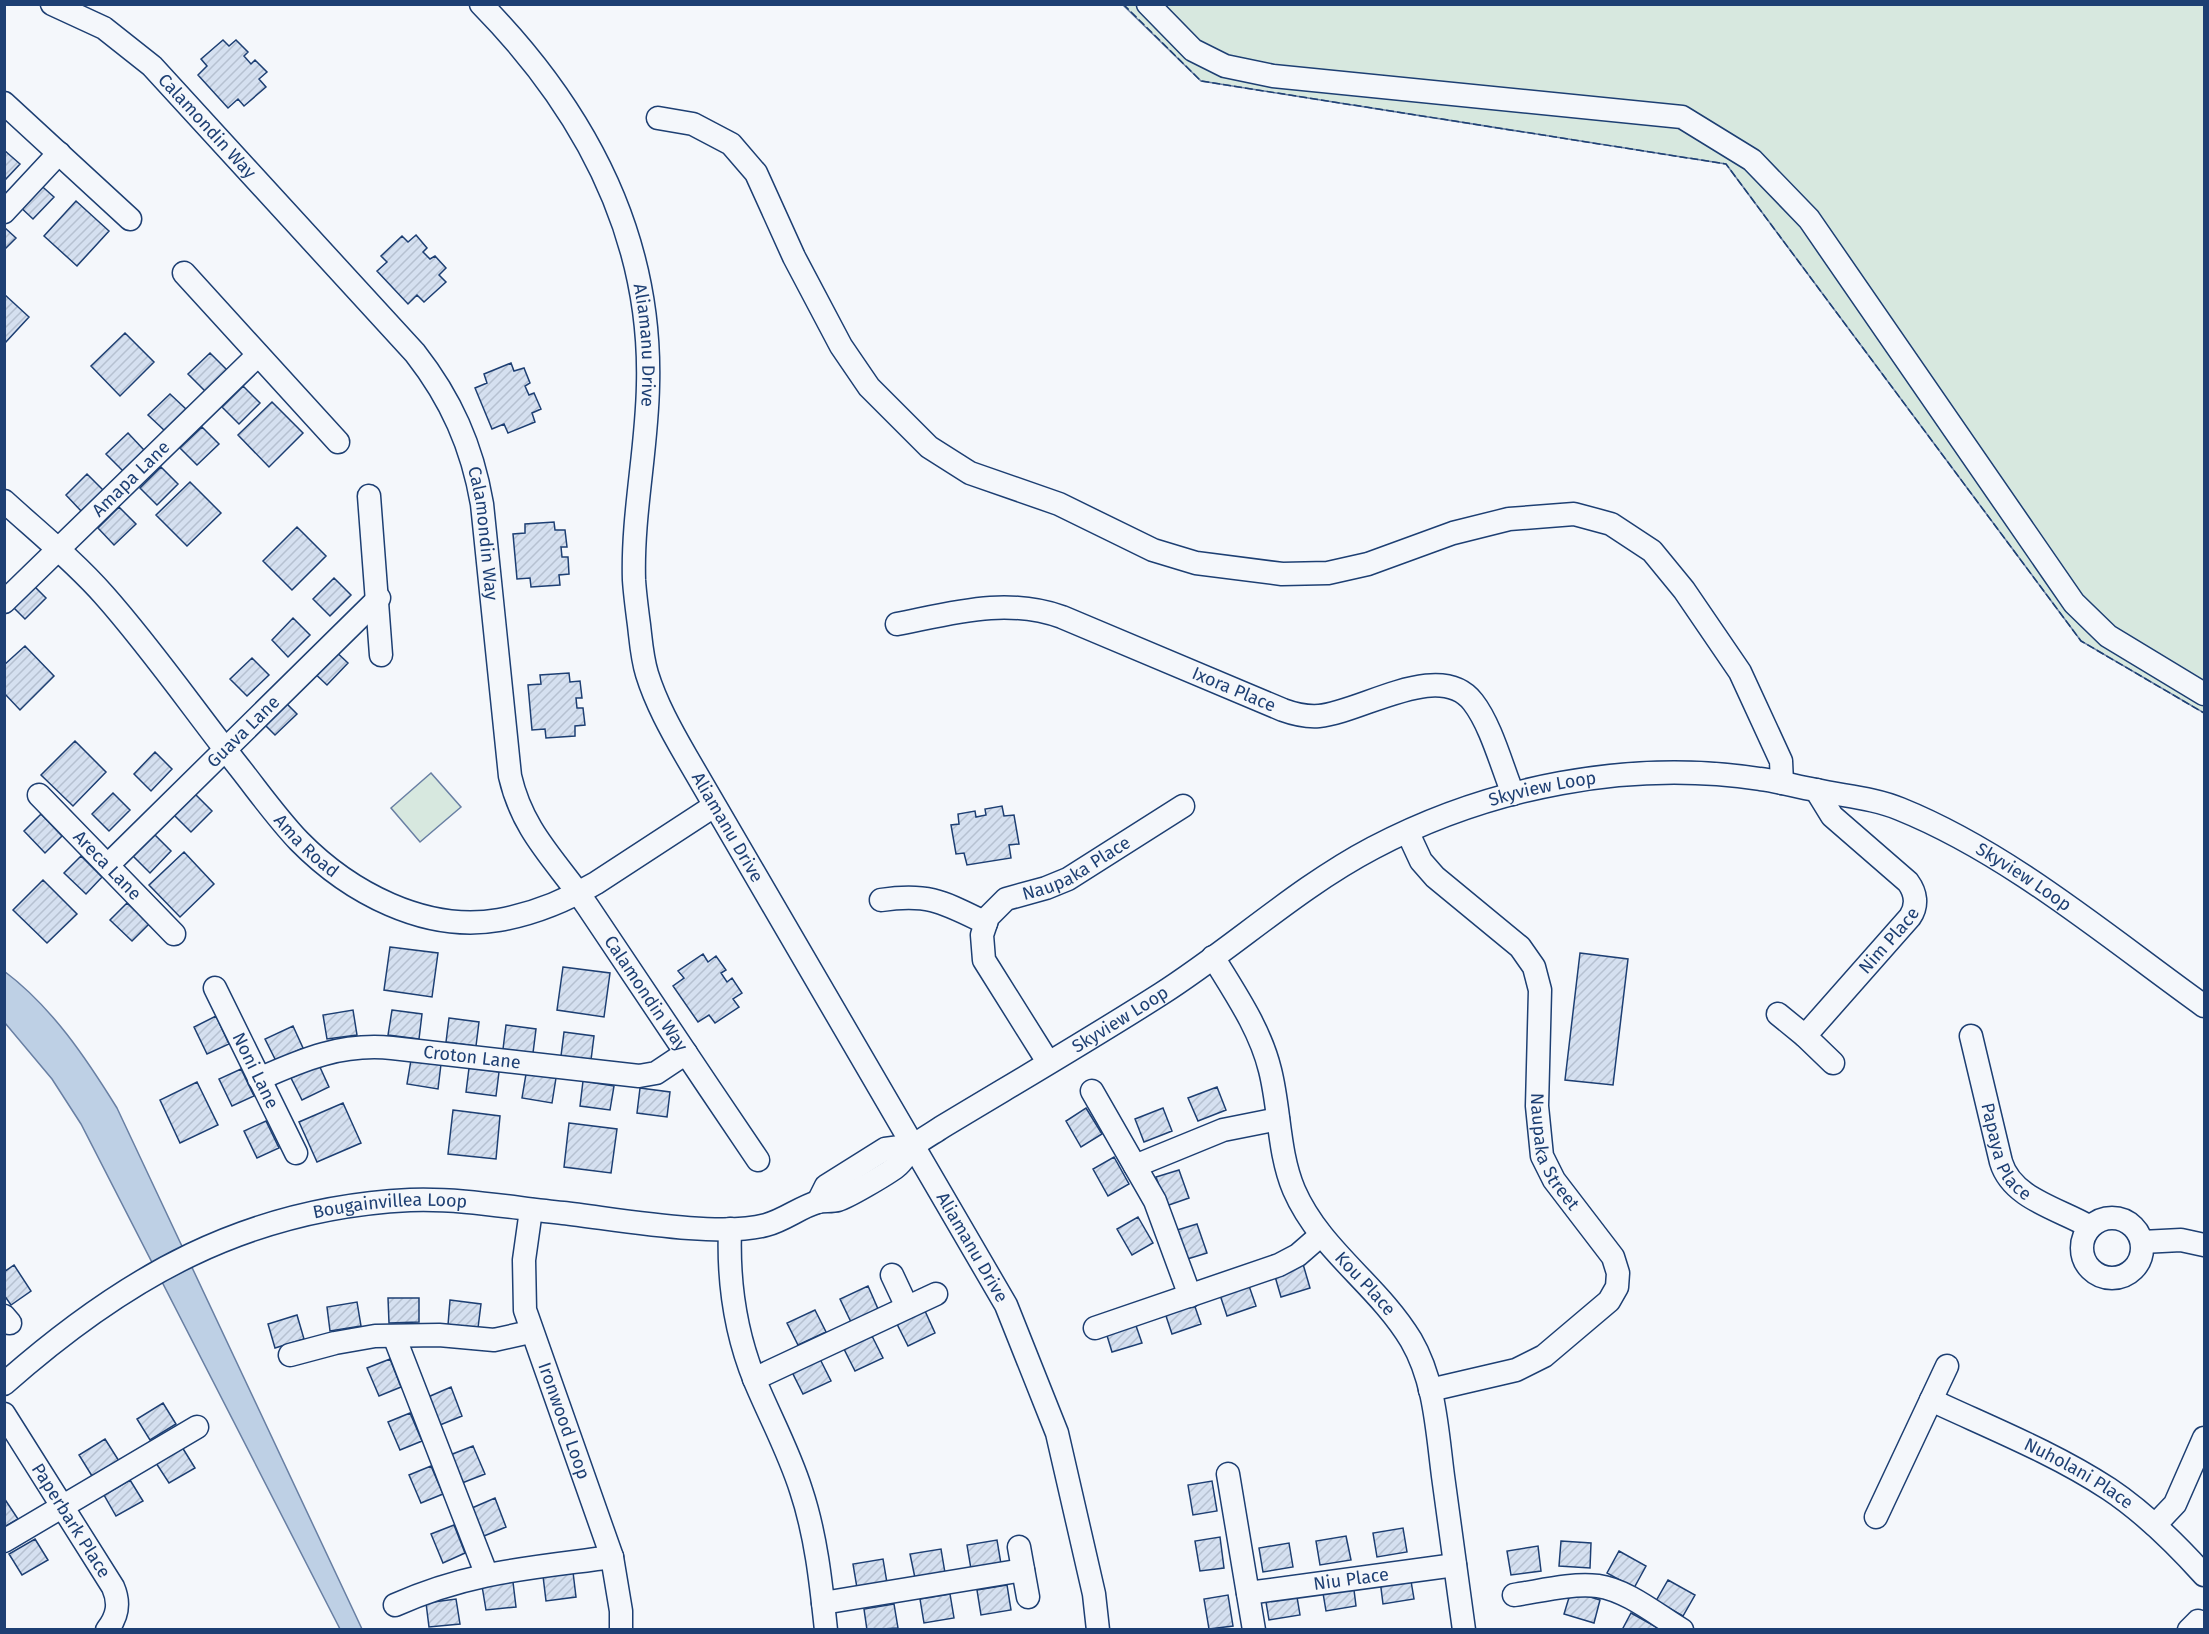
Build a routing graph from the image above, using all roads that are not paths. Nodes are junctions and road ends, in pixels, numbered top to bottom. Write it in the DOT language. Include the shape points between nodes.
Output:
graph roads {
  1 [pos="52,4"];
  2 [pos="481,4"];
  3 [pos="1148,4"];
  4 [pos="4,103"];
  5 [pos="658,118"];
  6 [pos="59,153"];
  7 [pos="4,212"];
  8 [pos="130,219"];
  9 [pos="184,273"];
  10 [pos="258,355"];
  11 [pos="338,442"];
  12 [pos="369,496"];
  13 [pos="4,501"];
  14 [pos="59,550"];
  15 [pos="379,598"];
  16 [pos="4,602"];
  17 [pos="897,624"];
  18 [pos="381,655"];
  19 [pos="2205,694"];
  20 [pos="225,749"];
  21 [pos="1782,783"];
  22 [pos="1816,790"];
  23 [pos="1513,794"];
  24 [pos="39,795"];
  25 [pos="714,806"];
  26 [pos="1183,806"];
  27 [pos="1408,832"];
  28 [pos="108,866"];
  29 [pos="579,893"];
  30 [pos="881,900"];
  31 [pos="986,923"];
  32 [pos="174,934"];
  33 [pos="1213,957"];
  34 [pos="215,988"];
  35 [pos="2205,1006"];
  36 [pos="1778,1014"];
  37 [pos="1805,1036"];
  38 [pos="1971,1036"];
  39 [pos="686,1053"];
  40 [pos="1048,1062"];
  41 [pos="1833,1063"];
  42 [pos="259,1078"];
  43 [pos="1092,1091"];
  44 [pos="1278,1119"];
  45 [pos="915,1145"];
  46 [pos="296,1153"];
  47 [pos="758,1160"];
  48 [pos="1135,1166"];
  49 [pos="818,1202"];
  50 [pos="531,1210"];
  51 [pos="2090,1227"];
  52 [pos="729,1229"];
  53 [pos="1321,1235"];
  54 [pos="2142,1242"];
  55 [pos="2205,1245"];
  56 [pos="892,1275"];
  57 [pos="936,1294"];
  58 [pos="1190,1296"];
  59 [pos="907,1307"];
  60 [pos="1095,1328"];
  61 [pos="530,1332"];
  62 [pos="394,1336"];
  63 [pos="290,1355"];
  64 [pos="1947,1366"];
  65 [pos="754,1379"];
  66 [pos="4,1384"];
  67 [pos="1430,1390"];
  68 [pos="1931,1400"];
  69 [pos="4,1414"];
  70 [pos="197,1427"];
  71 [pos="2205,1438"];
  72 [pos="1228,1474"];
  73 [pos="64,1505"];
  74 [pos="1876,1517"];
  75 [pos="2155,1525"];
  76 [pos="4,1541"];
  77 [pos="1019,1547"];
  78 [pos="612,1557"];
  79 [pos="1455,1565"];
  80 [pos="1023,1570"];
  81 [pos="486,1574"];
  82 [pos="2205,1575"];
  83 [pos="1248,1593"];
  84 [pos="1514,1595"];
  85 [pos="1028,1598"];
  86 [pos="823,1604"];
  87 [pos="396,1605"];
  88 [pos="118,1627"];
  89 [pos="621,1629"];
  90 [pos="826,1629"];
  91 [pos="1098,1629"];
  92 [pos="1254,1629"];
  93 [pos="1464,1629"];
  94 [pos="1682,1629"];
  1 -- 29 [label="street, Calamondin Way" via="104,28 153,66 415,353 453,408 467,439 482,504 510,776 516,802 528,828"];
  2 -- 25 [label="street, Aliamanu Drive" via="553,86 593,151 624,223 648,348 634,579 641,650 647,675 672,731"];
  3 -- 19 [label="street" via="1193,50 1225,66 1285,77 1682,117 1752,159 1809,219 2074,603 2108,636"];
  4 -- 6 [label="street"];
  5 -- 21 [label="street" via="693,124 730,144 756,173 841,346 869,387 929,447 970,473 1059,504 1153,550 1196,563 1282,574 1328,573 1368,564 1453,533 1509,519 1574,514 1611,524 1652,551 1740,672 1781,761"];
  6 -- 7 [label="street"];
  6 -- 8 [label="street"];
  9 -- 10 [label="street"];
  10 -- 11 [label="street"];
  10 -- 14 [label="street, Amapa Lane"];
  12 -- 15 [label="street"];
  13 -- 14 [label="street, Ama Road"];
  14 -- 16 [label="street, Amapa Lane"];
  14 -- 20 [label="street, Ama Road" via="104,595"];
  15 -- 18 [label="street"];
  15 -- 20 [label="street, Guava Lane"];
  17 -- 23 [label="street, Ixora Place" via="984,607 1031,608 1062,617 1301,715 1329,714 1424,685 1446,685 1462,692 1477,708"];
  20 -- 28 [label="street, Guava Lane"];
  20 -- 29 [label="street, Ama Road" via="298,840 339,877 386,904 442,918 498,920"];
  21 -- 22 [label="street, Skyview Loop"];
  21 -- 23 [label="street, Skyview Loop" via="1731,776 1637,774 1572,781"];
  22 -- 35 [label="street, Skyview Loop" via="1896,807 1955,834 2011,868"];
  22 -- 37 [label="street, Nim Place" via="1832,816 1908,882 1916,899 1910,917"];
  23 -- 27 [label="street, Skyview Loop" via="1450,812"];
  24 -- 28 [label="street, Areca Lane"];
  25 -- 29 [label="street, Ama Road"];
  25 -- 45 [label="street, Aliamanu Drive"];
  26 -- 31 [label="street, Naupaka Place" via="1068,879 1006,899"];
  27 -- 33 [label="street, Skyview Loop" via="1333,871"];
  27 -- 67 [label="street, Naupaka Street" via="1421,861 1435,877 1520,947 1534,967 1540,990 1537,1106 1542,1156 1554,1180 1611,1254 1618,1274 1617,1287 1609,1302 1544,1356 1516,1370"];
  28 -- 32 [label="street, Areca Lane"];
  29 -- 39 [label="street, Calamondin Way"];
  30 -- 31 [label="street" via="926,897"];
  31 -- 40 [label="street" via="982,948 987,966"];
  33 -- 40 [label="street, Skyview Loop" via="1164,992"];
  33 -- 44 [label="street, Kou Place" via="1263,1047"];
  34 -- 42 [label="street, Noni Lane"];
  36 -- 37 [label="street"];
  37 -- 41 [label="street"];
  38 -- 51 [label="street, Papaya Place" via="2008,1177 2029,1195"];
  39 -- 42 [label="street, Croton Lane" via="656,1073 639,1076 358,1046 325,1052"];
  39 -- 47 [label="street, Calamondin Way"];
  40 -- 45 [label="street, Skyview Loop"];
  42 -- 46 [label="street, Noni Lane"];
  43 -- 48 [label="street"];
  44 -- 48 [label="street" via="1223,1130"];
  44 -- 53 [label="street, Kou Place" via="1293,1188"];
  45 -- 49 [label="street, Skyview Loop" via="896,1167 838,1200"];
  45 -- 91 [label="street, Aliamanu Drive" via="1006,1305 1057,1433 1094,1594"];
  48 -- 58 [label="street" via="1155,1201"];
  49 -- 52 [label="street, Bougainvillea Loop" via="766,1225"];
  50 -- 52 [label="street, Bougainvillea Loop"];
  50 -- 61 [label="street, Ironwood Loop" via="523,1281"];
  50 -- 66 [label="street, Bougainvillea Loop" via="411,1200 298,1215 242,1232 140,1280 47,1346"];
  51 -- 54 [label="street" via="2106,1218 2124,1220 2136,1229"];
  51 -- 54 [label="street" via="2083,1239 2083,1257 2091,1270 2104,1277 2119,1277 2132,1271 2142,1256"];
  52 -- 65 [label="street" via="735,1316"];
  53 -- 58 [label="street" via="1289,1261"];
  53 -- 67 [label="street, Kou Place" via="1399,1323 1420,1359"];
  54 -- 55 [label="street" via="2181,1240"];
  56 -- 59 [label="street"];
  57 -- 59 [label="street"];
  58 -- 60 [label="street"];
  59 -- 65 [label="street"];
  61 -- 62 [label="street" via="494,1340"];
  61 -- 78 [label="street, Ironwood Loop"];
  62 -- 63 [label="street" via="335,1343"];
  62 -- 81 [label="street"];
  64 -- 68 [label="street"];
  65 -- 86 [label="street" via="801,1490 813,1533"];
  67 -- 79 [label="street, Kou Place"];
  68 -- 74 [label="street"];
  68 -- 75 [label="street, Nuholani Place" via="2073,1467 2111,1490"];
  69 -- 73 [label="street, Paperbark Place"];
  70 -- 73 [label="street"];
  71 -- 75 [label="street" via="2175,1504"];
  72 -- 83 [label="street"];
  73 -- 76 [label="street"];
  73 -- 88 [label="street, Paperbark Place" via="115,1591"];
  75 -- 82 [label="street, Nuholani Place"];
  77 -- 80 [label="street"];
  78 -- 81 [label="street"];
  78 -- 89 [label="street, Ironwood Loop"];
  79 -- 83 [label="street, Niu Place"];
  79 -- 93 [label="street, Kou Place"];
  80 -- 85 [label="street"];
  80 -- 86 [label="street"];
  81 -- 87 [label="street" via="434,1588"];
  83 -- 92 [label="street"];
  84 -- 94 [label="street" via="1600,1586"];
  86 -- 90 [label="street"];
}
